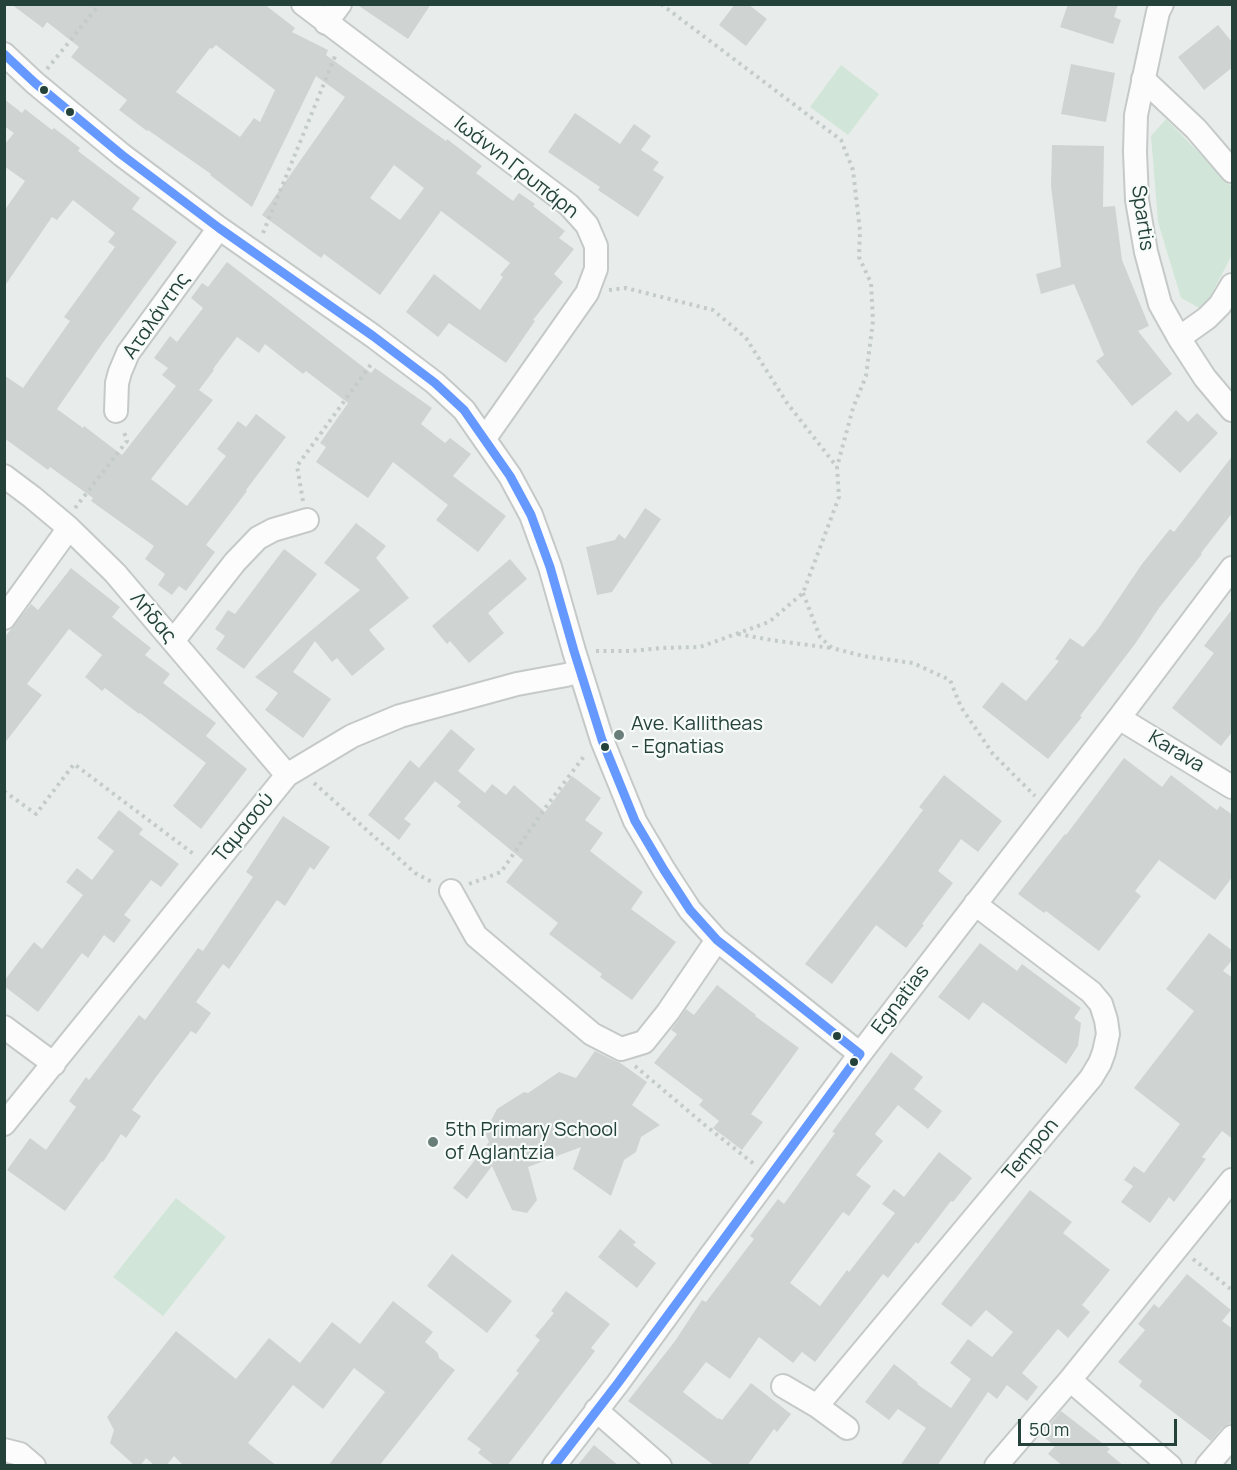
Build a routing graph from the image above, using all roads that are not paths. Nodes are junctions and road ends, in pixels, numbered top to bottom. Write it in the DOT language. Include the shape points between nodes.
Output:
graph roads {
  1 [pos="303,4"];
  2 [pos="340,4"];
  3 [pos="1162,4"];
  4 [pos="335,29"];
  5 [pos="4,54"];
  6 [pos="1143,79"];
  7 [pos="1233,171"];
  8 [pos="219,228"];
  9 [pos="1233,285"];
  10 [pos="1179,338"];
  11 [pos="1233,410"];
  12 [pos="116,411"];
  13 [pos="485,438"];
  14 [pos="4,476"];
  15 [pos="307,520"];
  16 [pos="66,526"];
  17 [pos="1233,568"];
  18 [pos="4,618"];
  19 [pos="173,641"];
  20 [pos="577,661"];
  21 [pos="1119,718"];
  22 [pos="292,772"];
  23 [pos="1233,787"];
  24 [pos="451,891"];
  25 [pos="975,904"];
  26 [pos="717,940"];
  27 [pos="4,1027"];
  28 [pos="860,1054"];
  29 [pos="54,1064"];
  30 [pos="4,1124"];
  31 [pos="1230,1188"];
  32 [pos="1070,1380"];
  33 [pos="783,1386"];
  34 [pos="817,1406"];
  35 [pos="596,1410"];
  36 [pos="847,1428"];
  37 [pos="1233,1437"];
  38 [pos="4,1450"];
  39 [pos="34,1466"];
  40 [pos="554,1466"];
  41 [pos="660,1466"];
  42 [pos="996,1466"];
  43 [pos="1170,1466"];
  44 [pos="1207,1466"];
  1 -- 4 [label="street, Ιωάννη Γρυπάρη"];
  2 -- 4 [label="street"];
  3 -- 6 [label="street, Spartis"];
  4 -- 13 [label="street, Ιωάννη Γρυπάρη" via="569,205 587,225 596,246 596,269 586,293"];
  5 -- 8 [label="street" via="122,155"];
  6 -- 7 [label="street"];
  6 -- 10 [label="street, Spartis" via="1136,115 1137,200 1160,304"];
  8 -- 12 [label="street, Αταλάντης" via="128,353 117,383"];
  8 -- 13 [label="street" via="435,383 464,410"];
  9 -- 10 [label="street" via="1207,318"];
  10 -- 11 [label="street, Spartis" via="1205,378"];
  13 -- 20 [label="street" via="531,515"];
  14 -- 16 [label="street, Λήδας"];
  15 -- 19 [label="street" via="258,538"];
  16 -- 18 [label="street"];
  16 -- 19 [label="street, Λήδας" via="115,573"];
  17 -- 21 [label="street, Egnatias"];
  19 -- 22 [label="street, Λήδας"];
  20 -- 22 [label="street, Ταμασού" via="566,675 399,716 352,736"];
  20 -- 26 [label="street" via="602,740 635,821 690,910"];
  21 -- 23 [label="street, Karava"];
  21 -- 25 [label="street, Egnatias"];
  22 -- 29 [label="street, Ταμασού"];
  24 -- 26 [label="street" via="476,936 592,1034 621,1050 644,1042"];
  25 -- 28 [label="street, Egnatias"];
  25 -- 34 [label="street, Tempon" via="1091,992 1106,1020 1104,1052 1091,1078"];
  26 -- 28 [label="street"];
  27 -- 29 [label="street"];
  28 -- 35 [label="street, Egnatias"];
  29 -- 30 [label="street, Ταμασού"];
  31 -- 32 [label="street"];
  32 -- 42 [label="street"];
  32 -- 43 [label="street"];
  33 -- 34 [label="street"];
  34 -- 36 [label="street"];
  35 -- 40 [label="street, Egnatias"];
  35 -- 41 [label="street"];
  37 -- 44 [label="street"];
  38 -- 39 [label="street" via="20,1454"];
}
